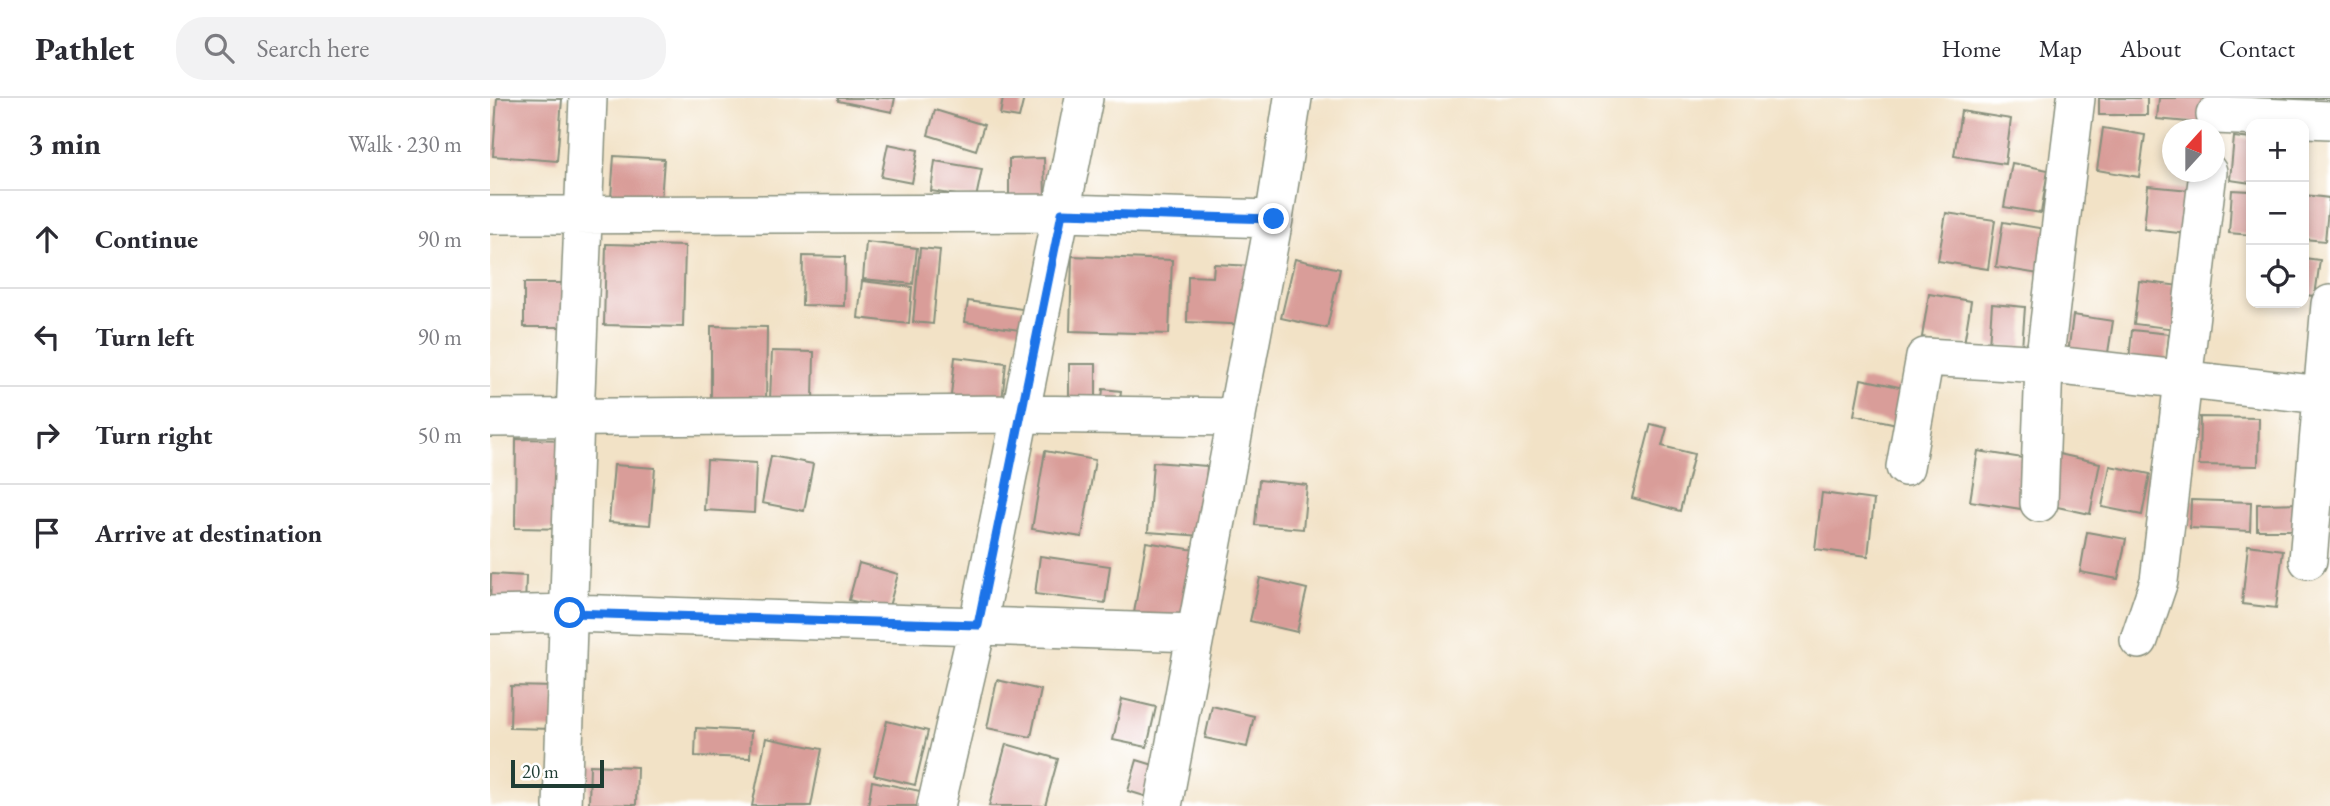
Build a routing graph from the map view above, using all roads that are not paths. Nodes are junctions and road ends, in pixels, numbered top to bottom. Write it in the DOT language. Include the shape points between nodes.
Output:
graph roads {
  1 [pos="588,98"];
  2 [pos="1084,98"];
  3 [pos="1293,98"];
  4 [pos="2076,98"];
  5 [pos="2215,114"];
  6 [pos="2330,120"];
  7 [pos="2207,182"];
  8 [pos="1062,213"];
  9 [pos="585,214"];
  10 [pos="490,215"];
  11 [pos="1274,219"];
  12 [pos="2330,304"];
  13 [pos="2044,364"];
  14 [pos="2183,381"];
  15 [pos="2325,396"];
  16 [pos="1019,415"];
  17 [pos="575,417"];
  18 [pos="1237,417"];
  19 [pos="490,418"];
  20 [pos="1905,467"];
  21 [pos="2039,503"];
  22 [pos="2308,560"];
  23 [pos="570,613"];
  24 [pos="490,615"];
  25 [pos="978,625"];
  26 [pos="1196,633"];
  27 [pos="2139,640"];
  28 [pos="562,806"];
  29 [pos="936,806"];
  30 [pos="1163,806"];
  1 -- 9 [label="street"];
  2 -- 8 [label="street"];
  3 -- 11 [label="street"];
  4 -- 13 [label="street"];
  5 -- 6 [label="street"];
  7 -- 14 [label="street"];
  8 -- 9 [label="street"];
  8 -- 11 [label="street"];
  8 -- 16 [label="street"];
  9 -- 10 [label="street"];
  9 -- 17 [label="street"];
  11 -- 18 [label="street"];
  12 -- 15 [label="street"];
  13 -- 14 [label="street"];
  13 -- 20 [label="street" via="1925,357"];
  13 -- 21 [label="street"];
  14 -- 15 [label="street"];
  14 -- 27 [label="street" via="2159,582"];
  15 -- 22 [label="street"];
  16 -- 17 [label="street"];
  16 -- 18 [label="street"];
  16 -- 25 [label="street"];
  17 -- 19 [label="street"];
  17 -- 23 [label="street"];
  18 -- 26 [label="street"];
  23 -- 24 [label="street"];
  23 -- 25 [label="street"];
  23 -- 28 [label="street"];
  25 -- 26 [label="street"];
  25 -- 29 [label="street"];
  26 -- 30 [label="street"];
}
